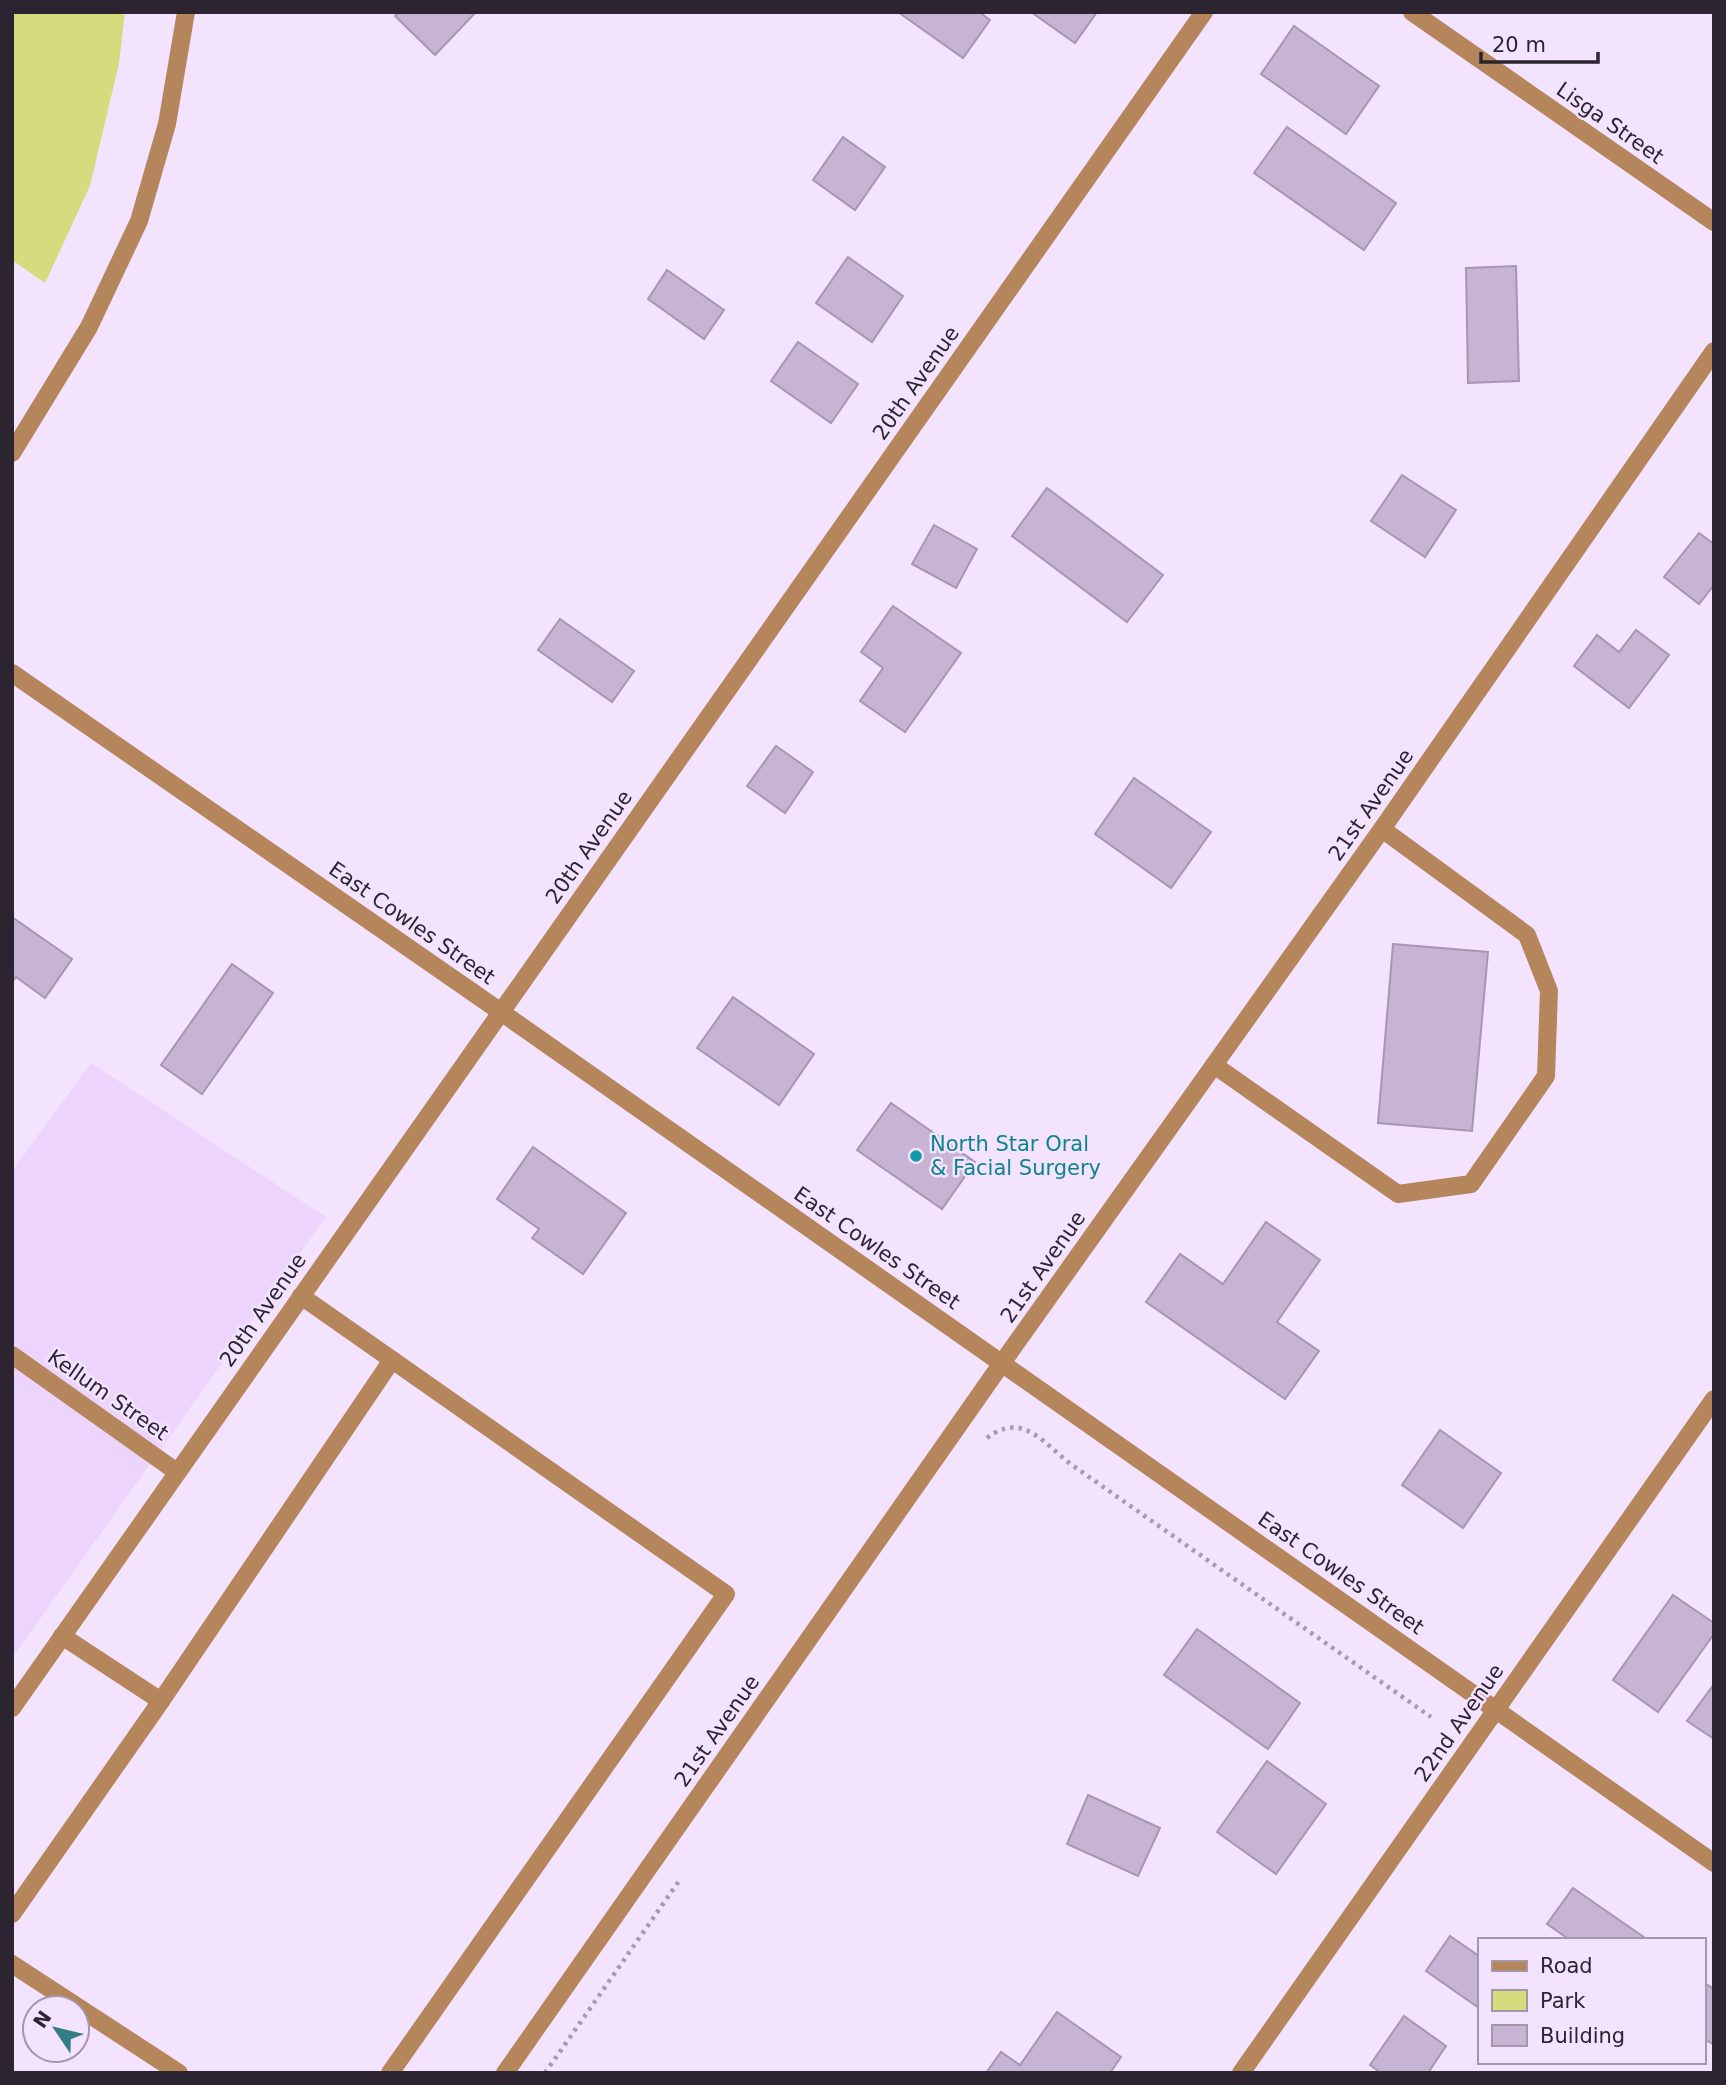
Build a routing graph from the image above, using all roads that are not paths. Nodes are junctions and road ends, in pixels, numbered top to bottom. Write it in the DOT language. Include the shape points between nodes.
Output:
graph roads {
  1 [pos="186,12"];
  2 [pos="1204,12"];
  3 [pos="1412,12"];
  4 [pos="1714,222"];
  5 [pos="1714,351"];
  6 [pos="12,453"];
  7 [pos="12,673"];
  8 [pos="1382,829"];
  9 [pos="501,1012"];
  10 [pos="1214,1065"];
  11 [pos="301,1296"];
  12 [pos="12,1355"];
  13 [pos="392,1360"];
  14 [pos="1002,1363"];
  15 [pos="1714,1399"];
  16 [pos="177,1472"];
  17 [pos="62,1636"];
  18 [pos="161,1701"];
  19 [pos="12,1708"];
  20 [pos="1496,1709"];
  21 [pos="1714,1863"];
  22 [pos="12,1914"];
  23 [pos="12,1964"];
  24 [pos="179,2073"];
  25 [pos="390,2073"];
  26 [pos="505,2073"];
  27 [pos="1241,2073"];
  1 -- 6 [label="street" via="167,124 139,221 89,327"];
  2 -- 9 [label="street, 20th Avenue"];
  3 -- 4 [label="street, Lisga Street"];
  5 -- 8 [label="street, 21st Avenue"];
  7 -- 9 [label="street, East Cowles Street"];
  8 -- 10 [label="street, 21st Avenue"];
  8 -- 10 [label="street" via="1527,936 1549,991 1546,1076 1471,1184 1398,1194"];
  9 -- 11 [label="street, 20th Avenue"];
  9 -- 14 [label="street, East Cowles Street"];
  10 -- 14 [label="street, 21st Avenue"];
  11 -- 13 [label="street"];
  11 -- 16 [label="street, 20th Avenue"];
  12 -- 16 [label="street, Kellum Street"];
  13 -- 18 [label="street"];
  13 -- 25 [label="street" via="726,1594"];
  14 -- 20 [label="street, East Cowles Street"];
  14 -- 26 [label="street, 21st Avenue"];
  15 -- 20 [label="street, 22nd Avenue"];
  16 -- 17 [label="street, 20th Avenue"];
  17 -- 18 [label="street"];
  17 -- 19 [label="street, 20th Avenue"];
  18 -- 22 [label="street"];
  20 -- 21 [label="street, East Cowles Street"];
  20 -- 27 [label="street, 22nd Avenue"];
  23 -- 24 [label="street"];
}
